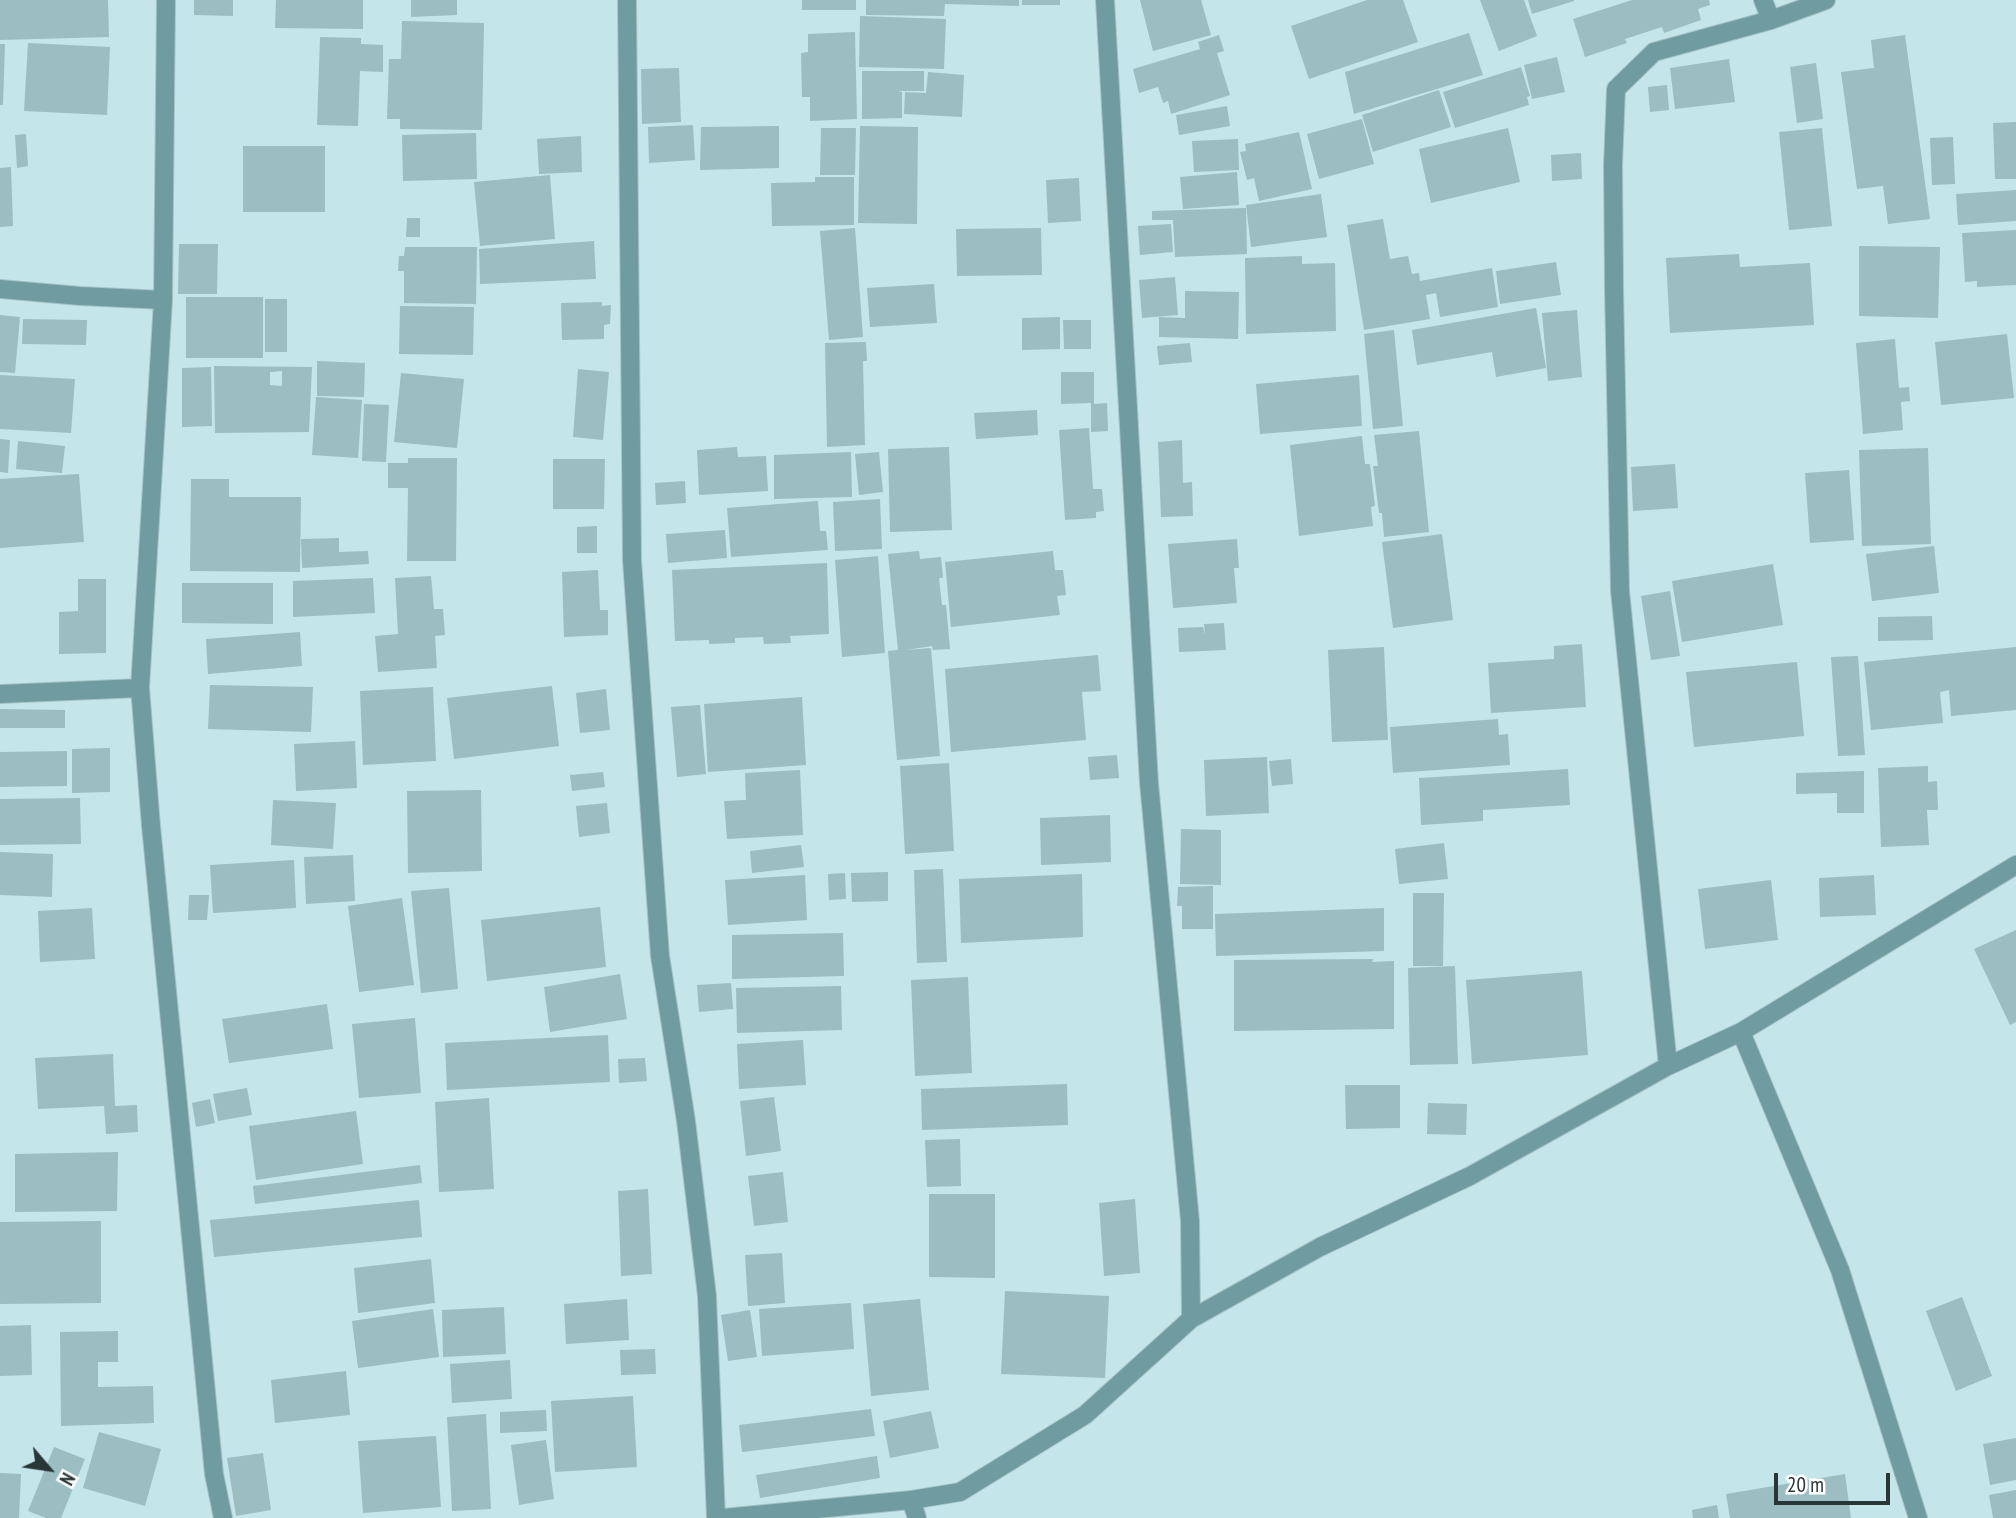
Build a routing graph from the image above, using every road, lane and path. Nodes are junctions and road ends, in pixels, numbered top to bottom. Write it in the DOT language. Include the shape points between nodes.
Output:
graph roads {
  1 [pos="166,0"];
  2 [pos="627,0"];
  3 [pos="1105,0"];
  4 [pos="1763,0"];
  5 [pos="1826,0"];
  6 [pos="1771,19"];
  7 [pos="0,289"];
  8 [pos="163,300"];
  9 [pos="140,688"];
  10 [pos="0,694"];
  11 [pos="2016,865"];
  12 [pos="1741,1032"];
  13 [pos="1668,1066"];
  14 [pos="1191,1319"];
  15 [pos="911,1500"];
  16 [pos="223,1518"];
  17 [pos="716,1518"];
  18 [pos="723,1518"];
  19 [pos="917,1518"];
  20 [pos="1918,1518"];
  1 -- 8 [label="street"];
  2 -- 17 [label="street" via="632,560 660,956 707,1296"];
  3 -- 14 [label="street" via="1149,783 1190,1221"];
  4 -- 6 [label="street"];
  5 -- 6 [label="street"];
  6 -- 13 [label="street" via="1654,52 1616,89 1613,165 1620,592"];
  7 -- 8 [label="street"];
  8 -- 9 [label="street"];
  9 -- 10 [label="street"];
  9 -- 16 [label="street" via="185,1185 214,1474"];
  11 -- 12 [label="street"];
  12 -- 13 [label="street"];
  12 -- 20 [label="street" via="1840,1270"];
  13 -- 14 [label="street" via="1470,1176 1320,1247"];
  14 -- 15 [label="street" via="1085,1415 960,1492"];
  15 -- 18 [label="street"];
  15 -- 19 [label="street"];
}
